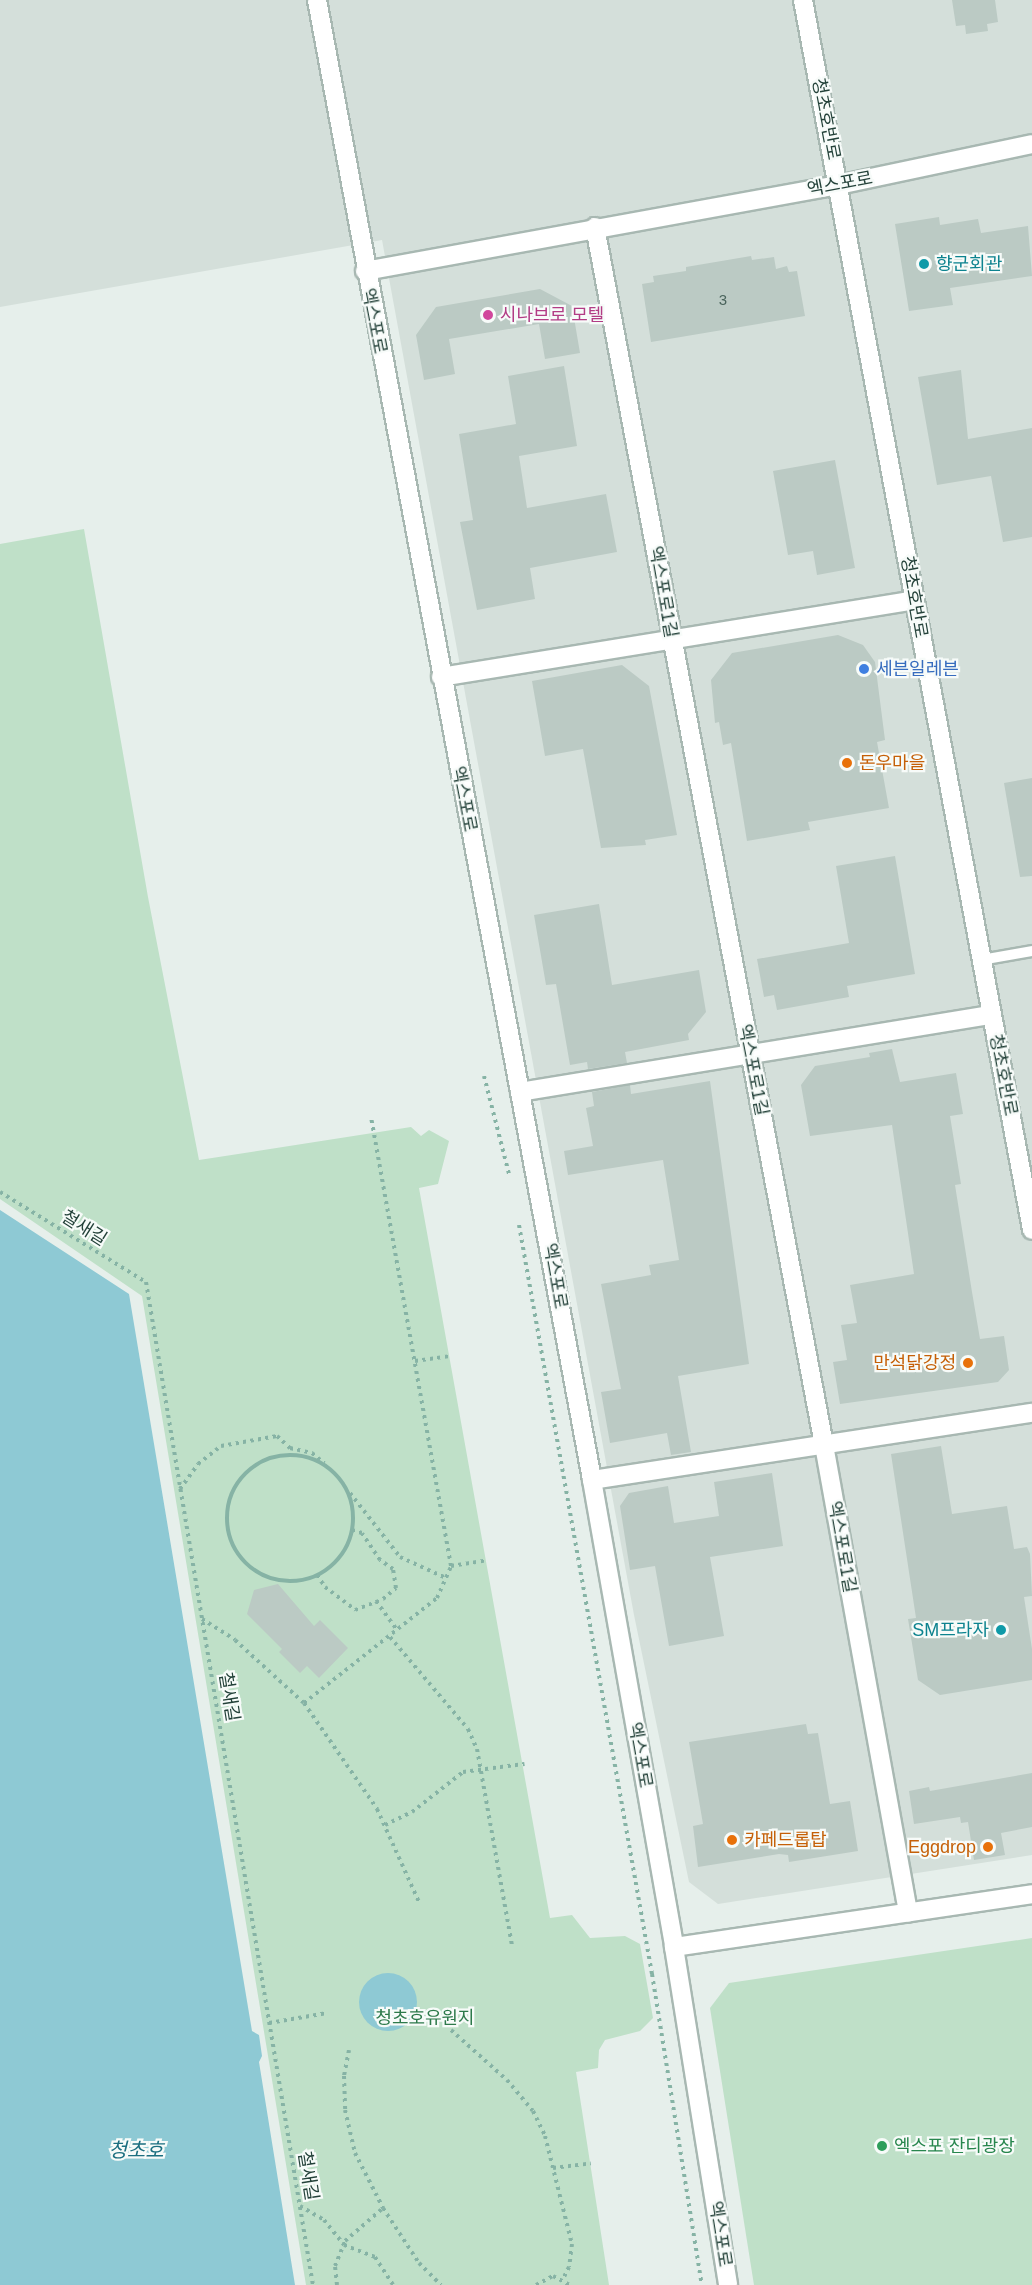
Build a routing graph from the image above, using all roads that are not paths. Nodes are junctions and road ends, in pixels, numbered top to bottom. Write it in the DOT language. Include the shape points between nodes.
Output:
graph roads {
  1 [pos="317,0"];
  2 [pos="803,0"];
  3 [pos="1032,144"];
  4 [pos="838,185"];
  5 [pos="595,227"];
  6 [pos="365,271"];
  7 [pos="914,600"];
  8 [pos="671,638"];
  9 [pos="441,677"];
  10 [pos="1032,951"];
  11 [pos="981,960"];
  12 [pos="991,1015"];
  13 [pos="750,1052"];
  14 [pos="520,1092"];
  15 [pos="1032,1230"];
  16 [pos="1032,1413"];
  17 [pos="824,1445"];
  18 [pos="592,1480"];
  19 [pos="1032,1894"];
  20 [pos="908,1912"];
  21 [pos="674,1947"];
  22 [pos="728,2285"];
  1 -- 6 [label="street, 엑스포로"];
  2 -- 4 [label="street, 청초호반로"];
  3 -- 4 [label="street, 엑스포로"];
  4 -- 5 [label="street, 엑스포로"];
  4 -- 7 [label="street, 청초호반로"];
  5 -- 6 [label="street, 엑스포로"];
  5 -- 8 [label="street, 엑스포로1길"];
  6 -- 9 [label="street, 엑스포로"];
  7 -- 8 [label="street"];
  7 -- 11 [label="street, 청초호반로"];
  8 -- 9 [label="street"];
  8 -- 13 [label="street, 엑스포로1길"];
  9 -- 14 [label="street, 엑스포로"];
  10 -- 11 [label="lane"];
  11 -- 12 [label="street, 청초호반로"];
  12 -- 13 [label="street"];
  12 -- 15 [label="street, 청초호반로"];
  13 -- 14 [label="street"];
  13 -- 17 [label="street, 엑스포로1길"];
  14 -- 18 [label="street, 엑스포로"];
  16 -- 17 [label="street"];
  17 -- 18 [label="street"];
  17 -- 20 [label="street, 엑스포로1길"];
  18 -- 21 [label="street, 엑스포로"];
  19 -- 20 [label="street"];
  20 -- 21 [label="street"];
  21 -- 22 [label="street, 엑스포로"];
}
